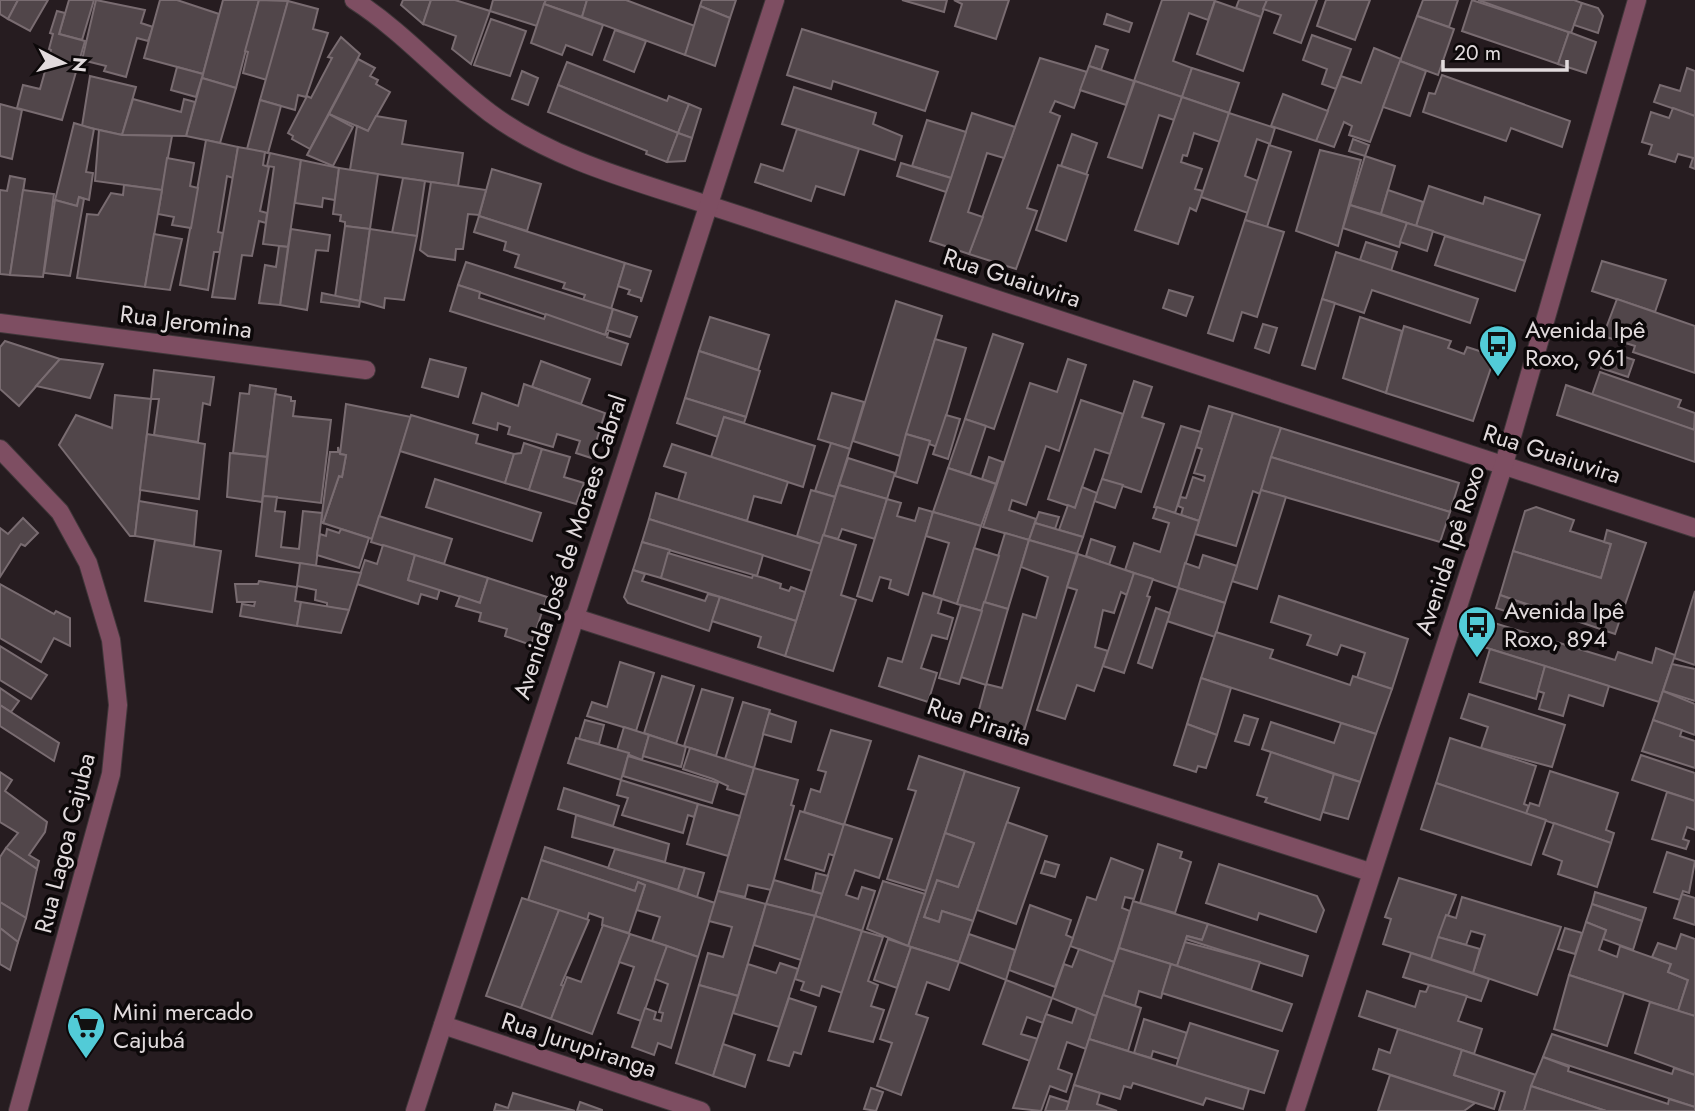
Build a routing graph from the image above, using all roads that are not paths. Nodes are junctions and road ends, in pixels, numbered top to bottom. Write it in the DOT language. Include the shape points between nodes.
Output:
graph roads {
  1 [pos="354,0"];
  2 [pos="775,0"];
  3 [pos="1637,0"];
  4 [pos="708,205"];
  5 [pos="0,323"];
  6 [pos="366,370"];
  7 [pos="0,449"];
  8 [pos="1504,464"];
  9 [pos="1695,528"];
  10 [pos="573,617"];
  11 [pos="1370,872"];
  12 [pos="443,1025"];
  13 [pos="18,1111"];
  14 [pos="415,1111"];
  15 [pos="701,1111"];
  16 [pos="1295,1111"];
  1 -- 4 [label="street, Rua Guaiuvira" via="491,114 551,149"];
  2 -- 4 [label="street, Avenida José de Moraes Cabral"];
  3 -- 8 [label="street, Avenida Ipê Roxo"];
  4 -- 8 [label="street, Rua Guaiuvira"];
  4 -- 10 [label="street, Avenida José de Moraes Cabral"];
  5 -- 6 [label="street, Rua Jeromina"];
  7 -- 13 [label="street, Rua Lagoa Cajuba" via="60,512 88,563 111,640 118,705 111,774"];
  8 -- 9 [label="street, Rua Guaiuvira"];
  8 -- 11 [label="street, Avenida Ipê Roxo"];
  10 -- 11 [label="street, Rua Piraita"];
  10 -- 12 [label="street, Avenida José de Moraes Cabral"];
  11 -- 16 [label="street, Avenida Ipê Roxo"];
  12 -- 14 [label="street, Avenida José de Moraes Cabral"];
  12 -- 15 [label="street, Rua Jurupiranga"];
}
